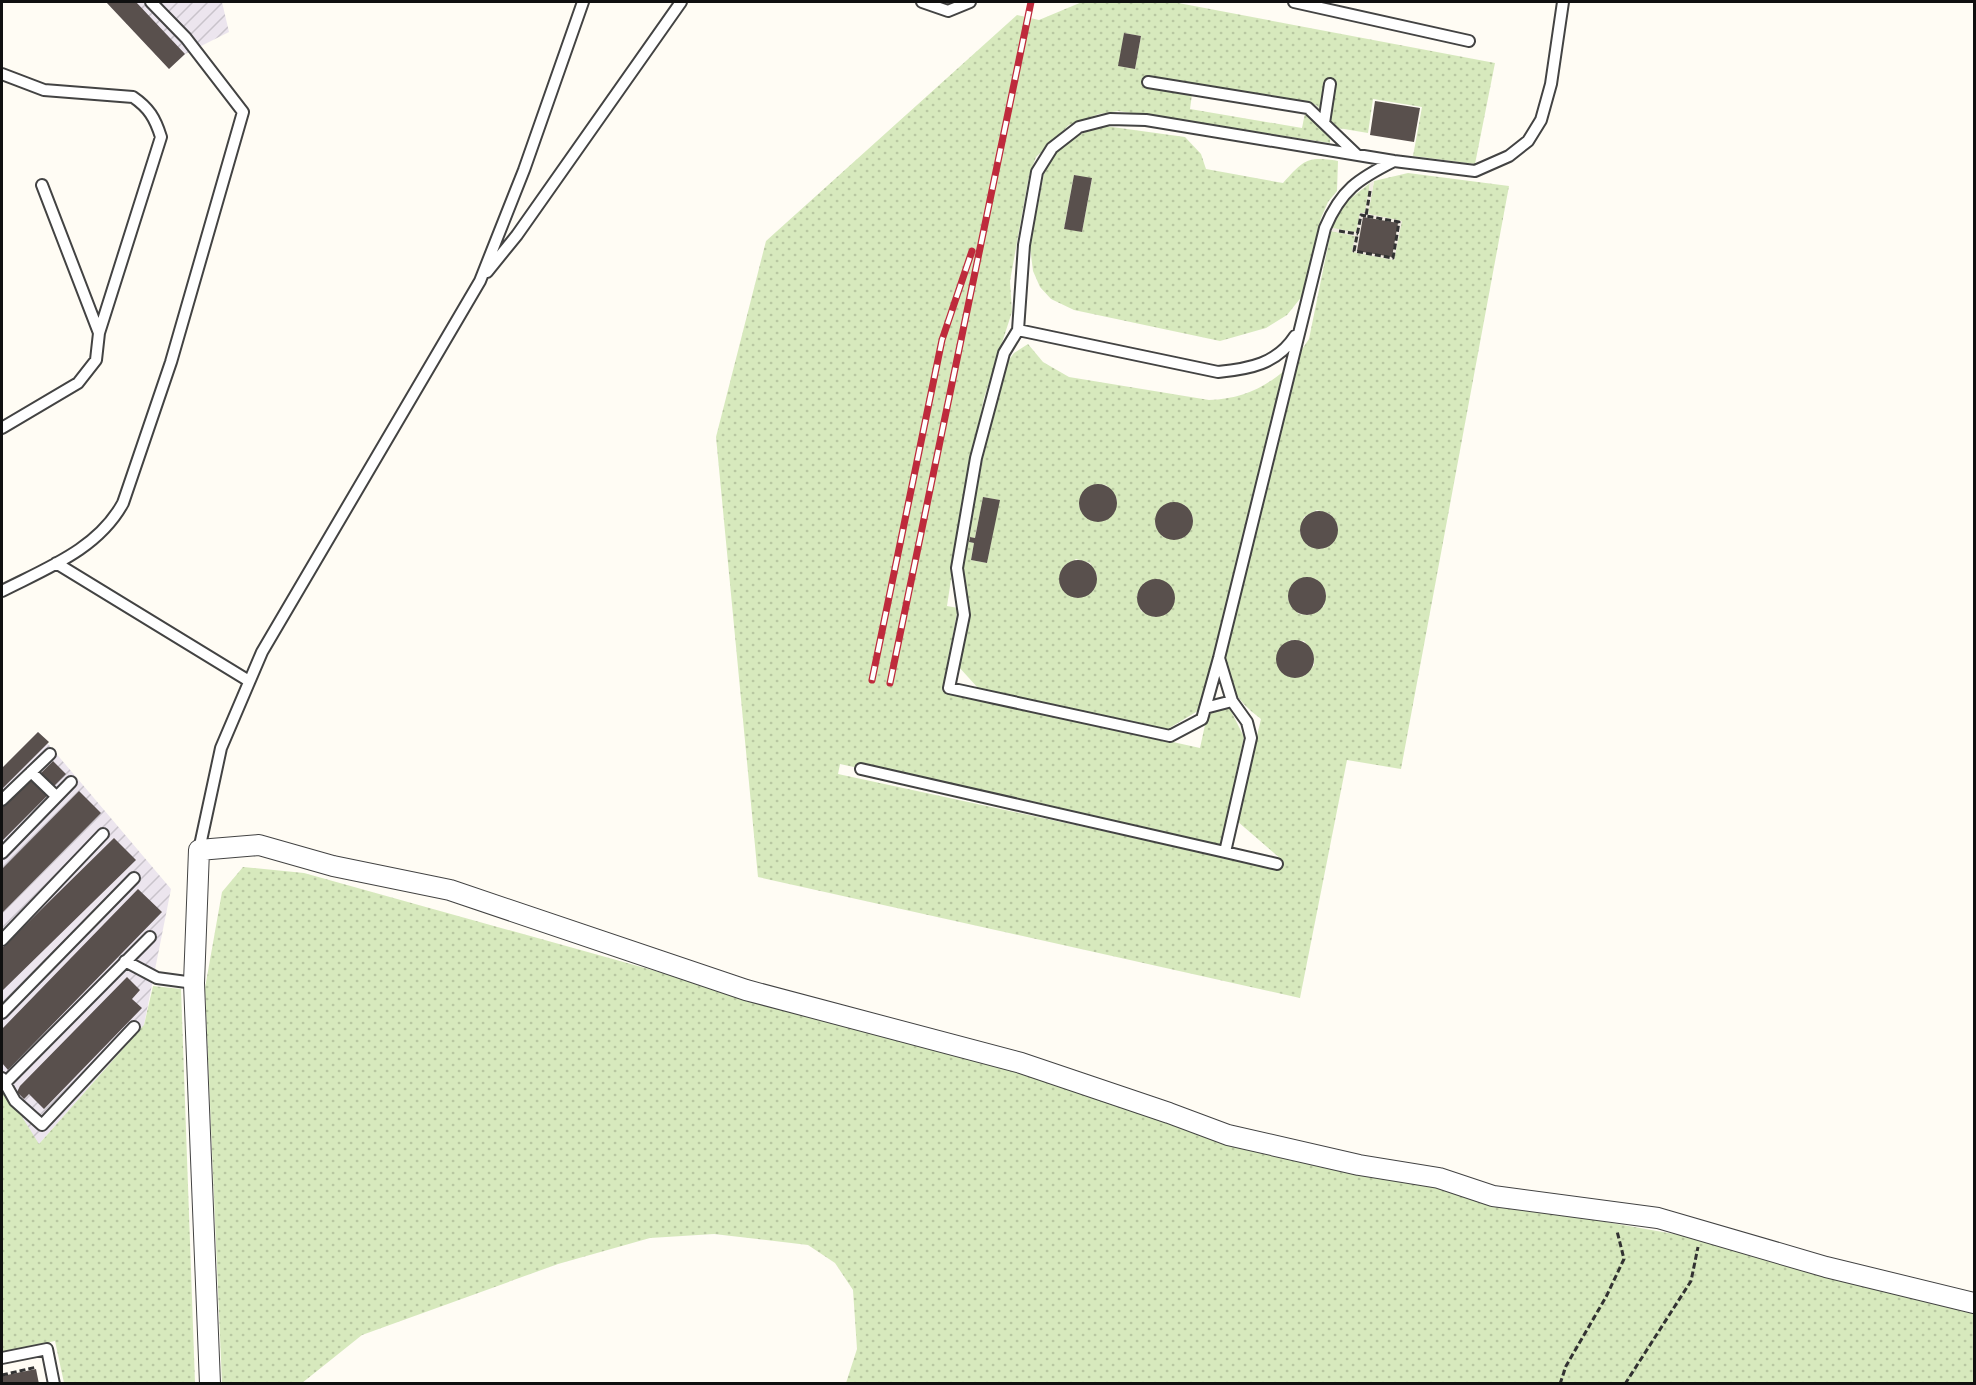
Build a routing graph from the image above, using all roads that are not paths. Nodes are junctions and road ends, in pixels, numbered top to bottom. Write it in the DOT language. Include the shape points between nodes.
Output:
graph roads {
  1 [pos="151,2"];
  2 [pos="583,2"];
  3 [pos="681,2"];
  4 [pos="922,2"];
  5 [pos="970,2"];
  6 [pos="1294,2"];
  7 [pos="1563,2"];
  8 [pos="1470,41"];
  9 [pos="2,74"];
  10 [pos="1148,82"];
  11 [pos="1330,84"];
  12 [pos="1324,123"];
  13 [pos="1357,155"];
  14 [pos="1394,161"];
  15 [pos="42,185"];
  16 [pos="480,281"];
  17 [pos="1300,328"];
  18 [pos="1018,330"];
  19 [pos="99,333"];
  20 [pos="2,428"];
  21 [pos="56,563"];
  22 [pos="2,591"];
  23 [pos="1219,658"];
  24 [pos="249,681"];
  25 [pos="1232,701"];
  26 [pos="1205,708"];
  27 [pos="50,754"];
  28 [pos="861,769"];
  29 [pos="31,772"];
  30 [pos="71,782"];
  31 [pos="57,796"];
  32 [pos="2,800"];
  33 [pos="103,834"];
  34 [pos="199,850"];
  35 [pos="1225,852"];
  36 [pos="2,853"];
  37 [pos="1276,864"];
  38 [pos="134,878"];
  39 [pos="150,937"];
  40 [pos="2,940"];
  41 [pos="125,961"];
  42 [pos="194,983"];
  43 [pos="2,1013"];
  44 [pos="134,1027"];
  45 [pos="4,1080"];
  46 [pos="1974,1303"];
  47 [pos="2,1358"];
  48 [pos="54,1383"];
  49 [pos="210,1383"];
  1 -- 21 [label="lane" via="186,38 243,112 171,362 123,503 114,520 98,536"];
  2 -- 16 [label="lane"];
  3 -- 16 [label="lane" via="517,235"];
  4 -- 5 [label="lane" via="948,11"];
  6 -- 8 [label="lane"];
  7 -- 14 [label="lane" via="1551,84 1541,120 1528,141 1509,156 1475,171"];
  9 -- 19 [label="lane" via="44,90 133,96 156,121 160,137"];
  10 -- 12 [label="lane" via="1308,108"];
  11 -- 12 [label="lane"];
  12 -- 13 [label="lane"];
  13 -- 14 [label="lane"];
  13 -- 18 [label="lane" via="1146,120 1110,119 1079,127 1052,148 1037,172 1024,245"];
  14 -- 17 [label="lane" via="1362,178 1341,197 1325,228"];
  15 -- 19 [label="lane"];
  16 -- 24 [label="lane" via="262,652"];
  17 -- 18 [label="lane" via="1288,347 1266,363 1218,372"];
  17 -- 23 [label="lane"];
  18 -- 26 [label="lane" via="1004,353 976,458 957,568 964,615 949,688 1170,736 1202,719"];
  19 -- 20 [label="lane" via="96,360 78,383"];
  21 -- 22 [label="lane"];
  21 -- 24 [label="lane"];
  23 -- 25 [label="lane"];
  23 -- 26 [label="lane"];
  24 -- 34 [label="lane" via="221,748"];
  25 -- 26 [label="lane"];
  25 -- 35 [label="lane" via="1247,722 1251,738"];
  27 -- 29 [label="lane"];
  28 -- 35 [label="lane"];
  29 -- 31 [label="lane"];
  29 -- 32 [label="lane"];
  30 -- 31 [label="lane"];
  31 -- 36 [label="lane"];
  33 -- 40 [label="lane"];
  34 -- 42 [label="street"];
  34 -- 46 [label="street" via="259,845 333,866 450,890 746,990 1021,1063 1228,1135 1359,1165 1439,1178 1493,1196 1658,1218 1826,1267"];
  35 -- 37 [label="lane"];
  38 -- 43 [label="lane"];
  39 -- 41 [label="lane"];
  41 -- 42 [label="lane" via="157,978"];
  41 -- 45 [label="lane"];
  42 -- 49 [label="street"];
  44 -- 45 [label="lane" via="42,1125 15,1101"];
  47 -- 48 [label="lane" via="48,1349"];
}
